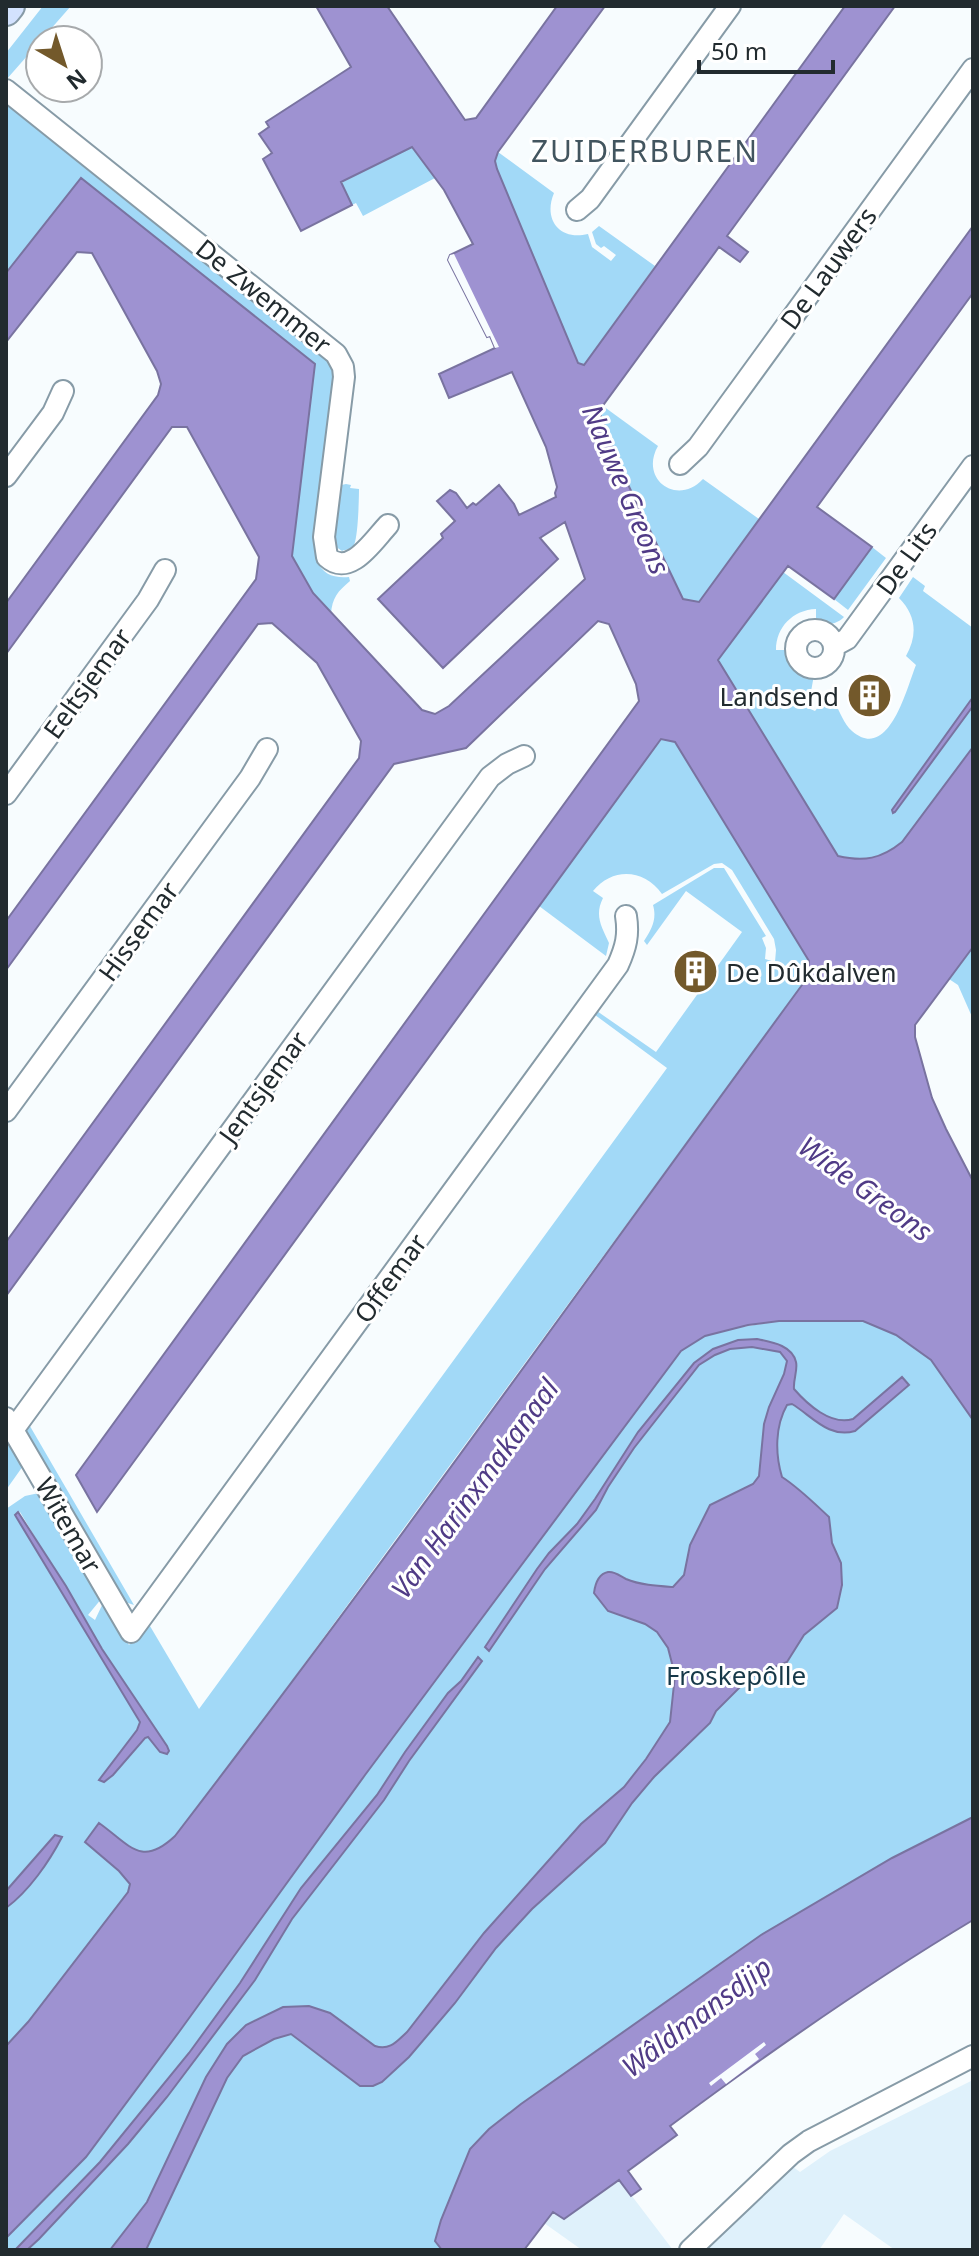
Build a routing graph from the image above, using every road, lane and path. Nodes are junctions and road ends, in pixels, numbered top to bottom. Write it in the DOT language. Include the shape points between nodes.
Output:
graph roads {
  1 [pos="10,6"];
  2 [pos="730,6"];
  3 [pos="6,11"];
  4 [pos="973,69"];
  5 [pos="6,90"];
  6 [pos="577,210"];
  7 [pos="63,391"];
  8 [pos="680,464"];
  9 [pos="973,466"];
  10 [pos="6,476"];
  11 [pos="388,525"];
  12 [pos="165,570"];
  13 [pos="834,646"];
  14 [pos="267,749"];
  15 [pos="524,756"];
  16 [pos="6,794"];
  17 [pos="626,916"];
  18 [pos="6,1111"];
  19 [pos="10,1424"];
  20 [pos="131,1632"];
  21 [pos="973,2056"];
  22 [pos="690,2250"];
  1 -- 3 [label="street"];
  2 -- 6 [label="street"];
  4 -- 8 [label="street, De Lauwers" via="698,447"];
  5 -- 11 [label="street, De Zwemmer" via="336,354 344,377 324,537 327,557 335,564 351,562"];
  7 -- 10 [label="street"];
  9 -- 13 [label="street, De Lits" via="847,639"];
  12 -- 16 [label="street, Eeltsjemar"];
  14 -- 18 [label="street, Hissemar"];
  15 -- 19 [label="street, Jentsjemar" via="490,777"];
  17 -- 20 [label="street, Offemar" via="627,946 618,965"];
  19 -- 20 [label="street, Witemar"];
  21 -- 22 [label="street" via="809,2141"];
}
